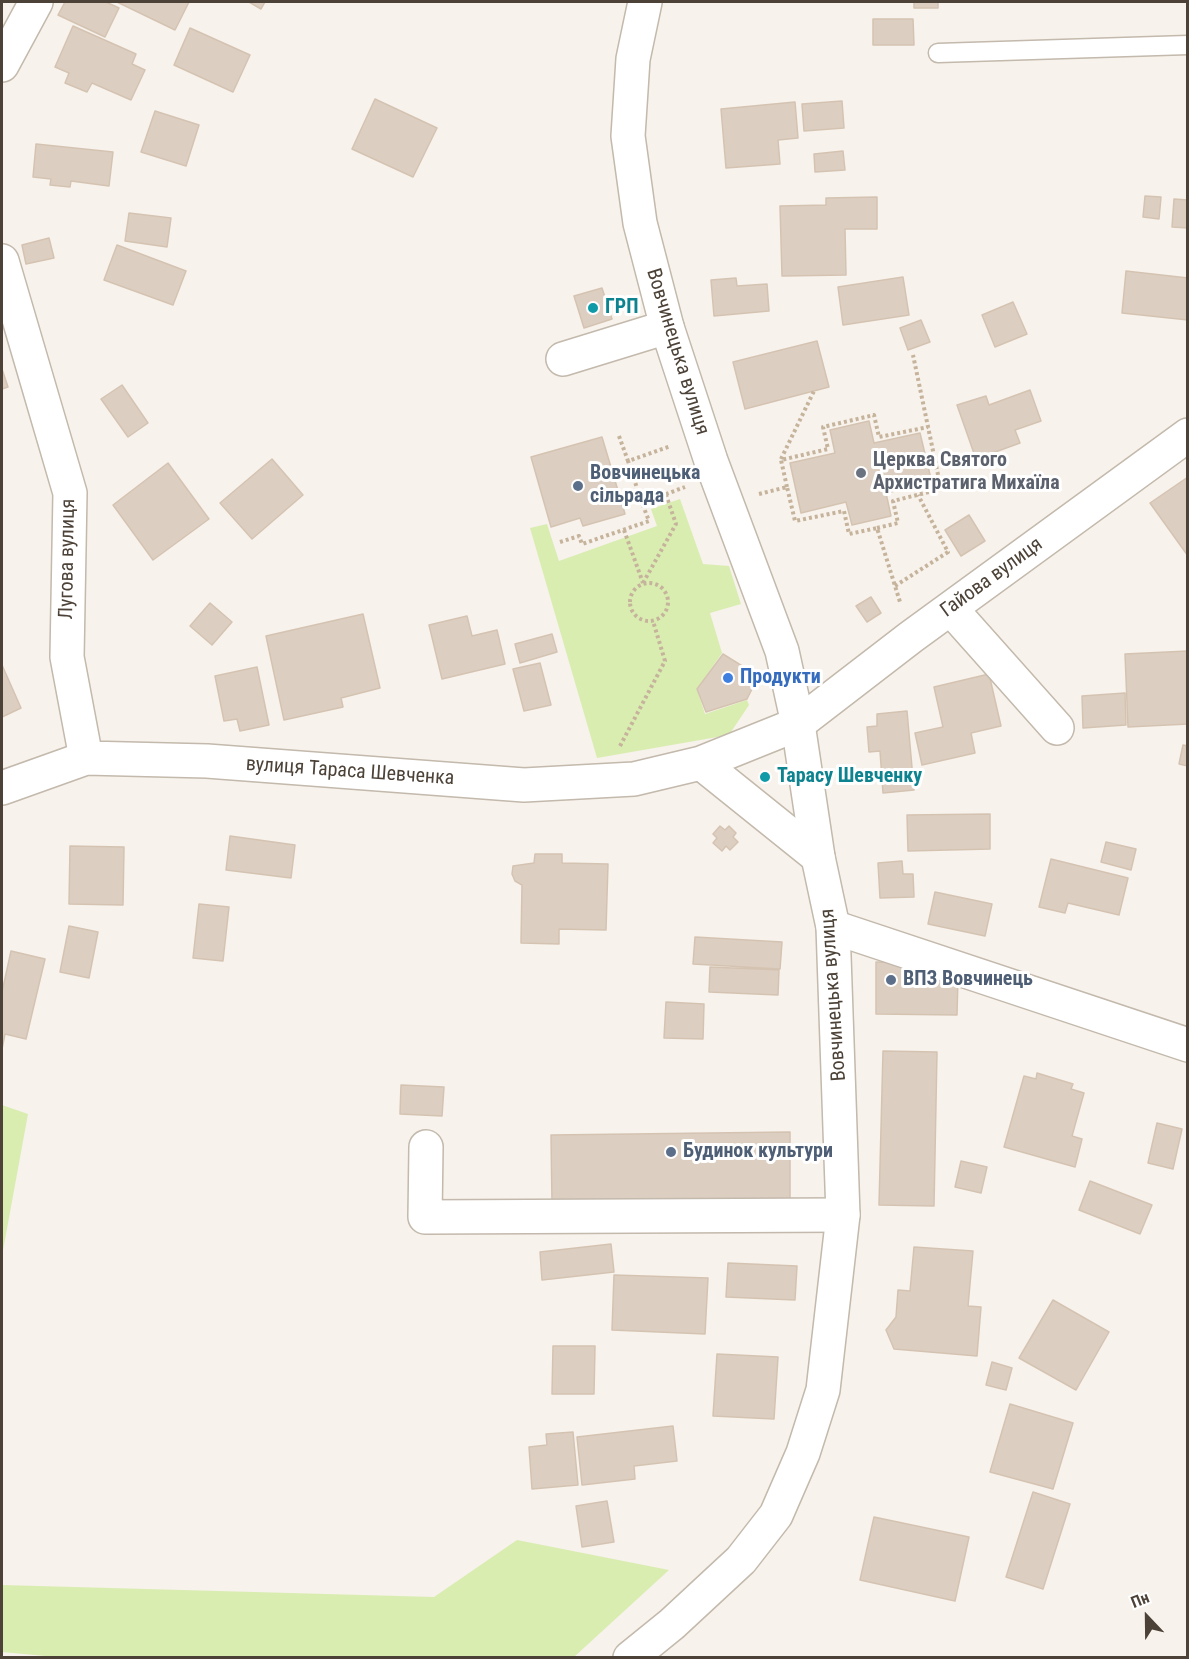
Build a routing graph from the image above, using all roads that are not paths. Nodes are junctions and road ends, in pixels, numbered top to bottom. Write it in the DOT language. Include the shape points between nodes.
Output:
graph roads {
  1 [pos="36,2"];
  2 [pos="645,2"];
  3 [pos="1188,45"];
  4 [pos="938,53"];
  5 [pos="2,65"];
  6 [pos="2,261"];
  7 [pos="666,327"];
  8 [pos="563,359"];
  9 [pos="1188,435"];
  10 [pos="951,609"];
  11 [pos="798,724"];
  12 [pos="1057,728"];
  13 [pos="86,758"];
  14 [pos="701,763"];
  15 [pos="2,788"];
  16 [pos="818,857"];
  17 [pos="833,927"];
  18 [pos="1188,1046"];
  19 [pos="426,1147"];
  20 [pos="843,1215"];
  21 [pos="630,1658"];
  1 -- 5 [label="street"];
  2 -- 7 [label="street, Вовчинецька вулиця" via="633,60 628,136 640,223"];
  3 -- 4 [label="lane"];
  6 -- 13 [label="street, Лугова вулиця" via="70,493 67,657"];
  7 -- 8 [label="street"];
  7 -- 11 [label="street, Вовчинецька вулиця" via="706,448 782,651"];
  9 -- 10 [label="street, Гайова вулиця"];
  10 -- 11 [label="street, Гайова вулиця"];
  10 -- 12 [label="street"];
  11 -- 14 [label="street, вулиця Тараса Шевченка"];
  11 -- 16 [label="street, Вовчинецька вулиця"];
  13 -- 14 [label="street, вулиця Тараса Шевченка" via="207,761 524,785 634,779"];
  13 -- 15 [label="street, вулиця Тараса Шевченка"];
  14 -- 16 [label="street"];
  16 -- 17 [label="street, Вовчинецька вулиця"];
  17 -- 18 [label="street"];
  17 -- 20 [label="street, Вовчинецька вулиця"];
  19 -- 20 [label="street" via="426,1217"];
  20 -- 21 [label="street, Вовчинецька вулиця" via="823,1390 803,1453 776,1515 741,1560"];
}
